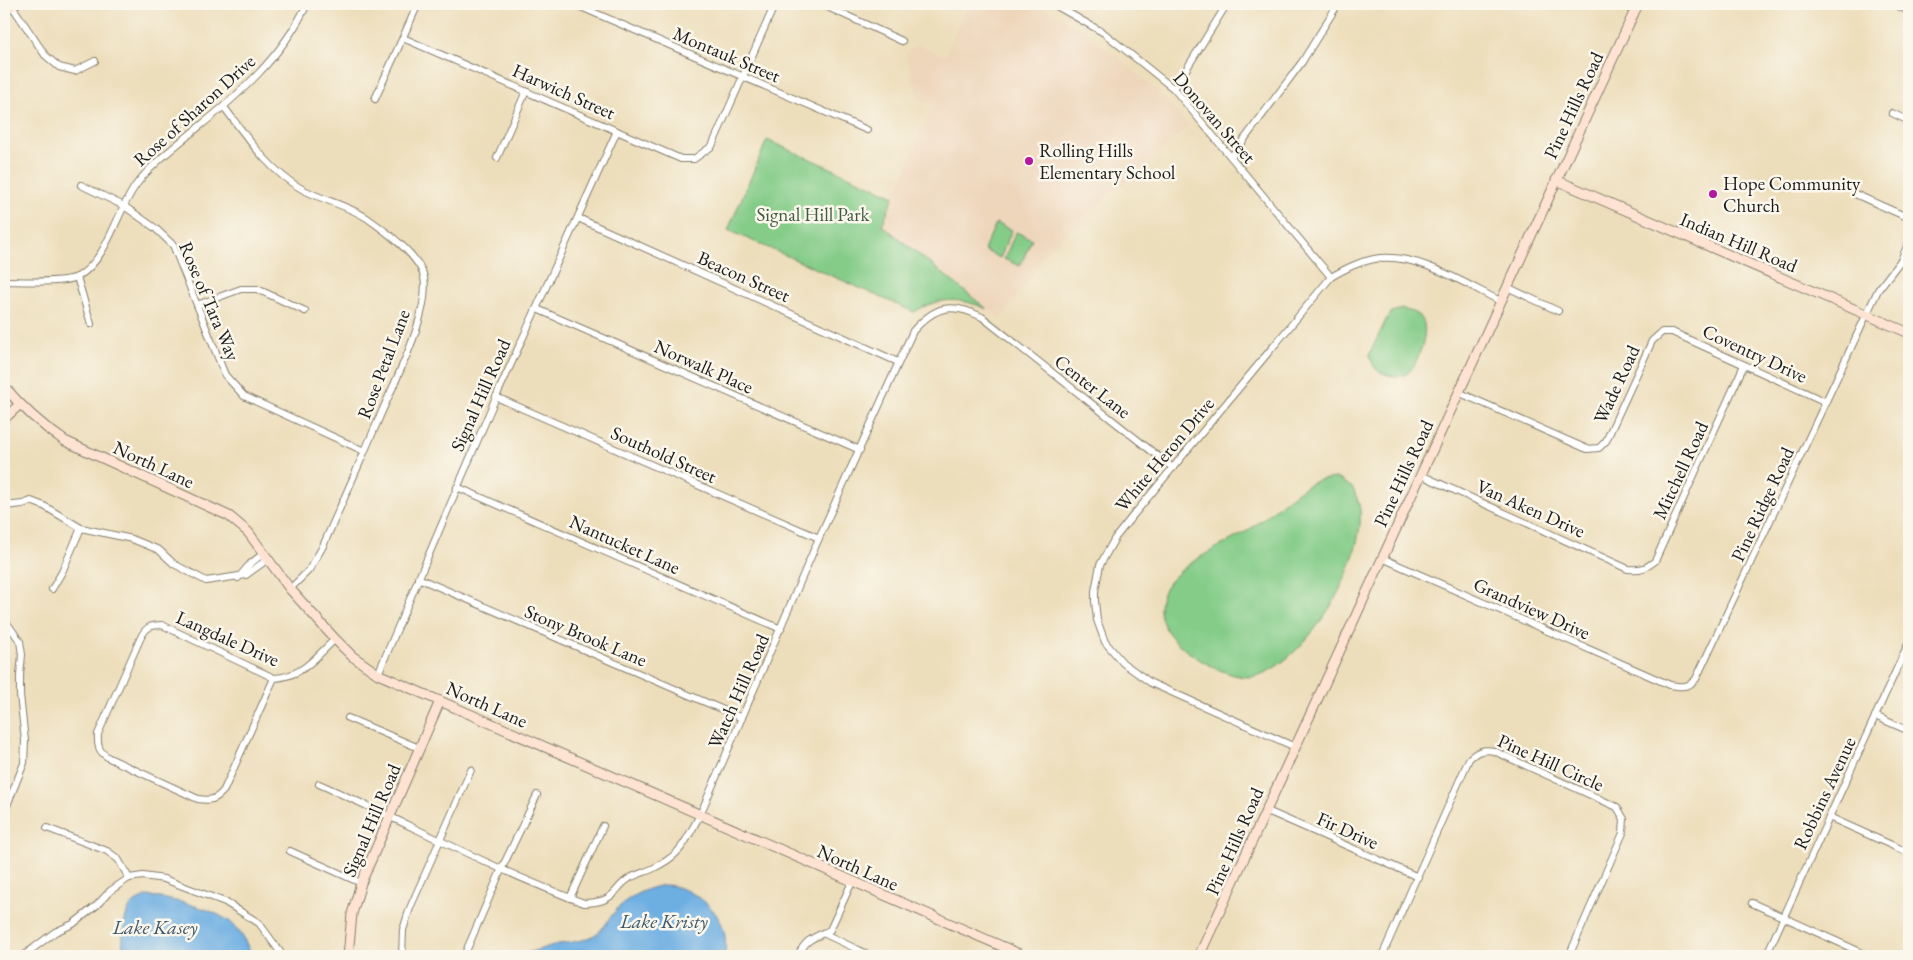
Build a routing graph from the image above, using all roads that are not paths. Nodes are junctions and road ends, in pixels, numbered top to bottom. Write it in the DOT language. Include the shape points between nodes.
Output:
graph roads {
  1 [pos="307,4"];
  2 [pos="418,4"];
  3 [pos="574,4"];
  4 [pos="775,4"];
  5 [pos="821,4"];
  6 [pos="1053,4"];
  7 [pos="1227,4"];
  8 [pos="1338,4"];
  9 [pos="1638,4"];
  10 [pos="1893,4"];
  11 [pos="14,5"];
  12 [pos="4,11"];
  13 [pos="1909,11"];
  14 [pos="403,38"];
  15 [pos="902,41"];
  16 [pos="95,61"];
  17 [pos="742,77"];
  18 [pos="1174,89"];
  19 [pos="526,91"];
  20 [pos="375,99"];
  21 [pos="224,107"];
  22 [pos="1892,114"];
  23 [pos="1909,122"];
  24 [pos="868,130"];
  25 [pos="617,131"];
  26 [pos="1231,156"];
  27 [pos="497,158"];
  28 [pos="1556,180"];
  29 [pos="82,185"];
  30 [pos="1855,194"];
  31 [pos="124,206"];
  32 [pos="578,218"];
  33 [pos="1909,218"];
  34 [pos="1909,242"];
  35 [pos="78,277"];
  36 [pos="1331,277"];
  37 [pos="4,281"];
  38 [pos="1507,287"];
  39 [pos="1500,302"];
  40 [pos="198,305"];
  41 [pos="537,309"];
  42 [pos="305,311"];
  43 [pos="1558,311"];
  44 [pos="1866,315"];
  45 [pos="90,324"];
  46 [pos="996,328"];
  47 [pos="1672,332"];
  48 [pos="1909,333"];
  49 [pos="898,362"];
  50 [pos="1744,365"];
  51 [pos="4,386"];
  52 [pos="1458,392"];
  53 [pos="496,397"];
  54 [pos="1826,402"];
  55 [pos="19,405"];
  56 [pos="4,419"];
  57 [pos="860,450"];
  58 [pos="364,451"];
  59 [pos="1172,468"];
  60 [pos="1421,475"];
  61 [pos="457,487"];
  62 [pos="4,506"];
  63 [pos="81,528"];
  64 [pos="819,538"];
  65 [pos="266,556"];
  66 [pos="1382,558"];
  67 [pos="1628,568"];
  68 [pos="418,578"];
  69 [pos="290,588"];
  70 [pos="52,589"];
  71 [pos="4,619"];
  72 [pos="781,629"];
  73 [pos="335,639"];
  74 [pos="1909,642"];
  75 [pos="378,674"];
  76 [pos="274,678"];
  77 [pos="1670,685"];
  78 [pos="440,701"];
  79 [pos="1876,716"];
  80 [pos="348,718"];
  81 [pos="742,718"];
  82 [pos="1909,732"];
  83 [pos="1295,747"];
  84 [pos="419,748"];
  85 [pos="472,770"];
  86 [pos="319,784"];
  87 [pos="537,795"];
  88 [pos="1265,810"];
  89 [pos="4,813"];
  90 [pos="390,815"];
  91 [pos="700,815"];
  92 [pos="1829,817"];
  93 [pos="603,826"];
  94 [pos="47,828"];
  95 [pos="439,841"];
  96 [pos="290,851"];
  97 [pos="1909,853"];
  98 [pos="502,868"];
  99 [pos="1418,877"];
  100 [pos="129,878"];
  101 [pos="852,882"];
  102 [pos="361,883"];
  103 [pos="570,898"];
  104 [pos="1752,903"];
  105 [pos="1784,918"];
  106 [pos="823,933"];
  107 [pos="23,956"];
  108 [pos="283,956"];
  109 [pos="348,956"];
  110 [pos="402,956"];
  111 [pos="464,956"];
  112 [pos="798,956"];
  113 [pos="871,956"];
  114 [pos="1024,956"];
  115 [pos="1199,956"];
  116 [pos="1382,956"];
  117 [pos="1569,956"];
  118 [pos="1766,956"];
  119 [pos="1869,956"];
  1 -- 21 [label="street, Rose of Sharon Drive" via="284,44"];
  2 -- 14 [label="street"];
  3 -- 17 [label="street, Montauk Street"];
  4 -- 17 [label="street"];
  5 -- 15 [label="street"];
  6 -- 18 [label="street, Donovan Street" via="1104,33"];
  7 -- 18 [label="street"];
  8 -- 26 [label="street" via="1302,62"];
  9 -- 28 [label="street, Pine Hills Road"];
  10 -- 13 [label="street"];
  11 -- 12 [label="street"];
  11 -- 16 [label="street" via="45,55 59,67 75,71"];
  14 -- 19 [label="street, Harwich Street"];
  14 -- 20 [label="street"];
  17 -- 24 [label="street, Montauk Street"];
  17 -- 25 [label="street, Harwich Street" via="712,146 694,159 681,158"];
  18 -- 26 [label="street, Donovan Street"];
  19 -- 25 [label="street, Harwich Street"];
  19 -- 27 [label="street"];
  21 -- 31 [label="street, Rose of Sharon Drive" via="152,165"];
  21 -- 58 [label="street, Rose Petal Lane" via="277,170 301,188 361,214 393,235 424,275 424,295 417,329"];
  22 -- 23 [label="street"];
  25 -- 32 [label="street, Signal Hill Road"];
  26 -- 36 [label="street, Donovan Street"];
  28 -- 38 [label="street, Pine Hills Road"];
  28 -- 44 [label="street, Indian Hill Road"];
  29 -- 31 [label="street, Rose of Tara Way"];
  30 -- 33 [label="street"];
  31 -- 35 [label="street, Rose of Sharon Drive" via="93,263"];
  31 -- 40 [label="street, Rose of Tara Way" via="156,228 173,245"];
  32 -- 41 [label="street, Signal Hill Road"];
  32 -- 49 [label="street, Beacon Street"];
  34 -- 44 [label="street, Pine Ridge Road"];
  35 -- 37 [label="street"];
  35 -- 45 [label="street"];
  36 -- 39 [label="street, White Heron Drive" via="1354,264 1375,258 1397,258 1427,266"];
  36 -- 59 [label="street, White Heron Drive"];
  38 -- 39 [label="street, Pine Hills Road"];
  38 -- 43 [label="street"];
  39 -- 52 [label="street, Pine Hills Road"];
  40 -- 42 [label="street" via="241,289 257,289"];
  40 -- 58 [label="street, Rose of Tara Way" via="225,375 244,396"];
  41 -- 53 [label="street, Signal Hill Road"];
  41 -- 57 [label="street, Norwalk Place"];
  44 -- 48 [label="street, Indian Hill Road"];
  44 -- 54 [label="street, Pine Ridge Road"];
  46 -- 49 [label="street, Watch Hill Road" via="967,310 944,308 926,317 913,331"];
  46 -- 59 [label="street, Center Lane"];
  47 -- 50 [label="street, Coventry Drive"];
  47 -- 52 [label="street, Wade Road" via="1662,332 1652,341 1606,441 1599,448 1587,449"];
  49 -- 57 [label="street, Watch Hill Road"];
  50 -- 54 [label="street, Coventry Drive"];
  50 -- 67 [label="street, Mitchell Road" via="1654,561 1639,570"];
  51 -- 55 [label="street, North Lane"];
  52 -- 60 [label="street, Pine Hills Road"];
  53 -- 61 [label="street, Signal Hill Road"];
  53 -- 64 [label="street, Southold Street"];
  54 -- 77 [label="street, Pine Ridge Road" via="1696,679 1683,688"];
  55 -- 56 [label="street"];
  55 -- 65 [label="street, North Lane" via="64,441 229,516 248,532"];
  57 -- 64 [label="street, Watch Hill Road"];
  58 -- 69 [label="street, Rose Petal Lane" via="322,548 309,570"];
  59 -- 83 [label="street, White Heron Drive" via="1115,538 1100,565 1095,601 1097,620 1105,642 1123,663 1151,683"];
  60 -- 66 [label="street, Pine Hills Road"];
  60 -- 67 [label="street, Van Aken Drive"];
  61 -- 68 [label="street, Signal Hill Road"];
  61 -- 72 [label="street, Nantucket Lane"];
  62 -- 63 [label="street" via="31,501"];
  63 -- 65 [label="street" via="132,539 158,550 174,564 206,581 238,578"];
  63 -- 70 [label="street"];
  64 -- 72 [label="street, Watch Hill Road"];
  65 -- 69 [label="street, North Lane"];
  66 -- 77 [label="street, Grandview Drive"];
  66 -- 83 [label="street, Pine Hills Road"];
  68 -- 75 [label="street, Signal Hill Road"];
  68 -- 81 [label="street, Stony Brook Lane"];
  69 -- 73 [label="street, North Lane"];
  71 -- 89 [label="street" via="20,641 20,695 25,741 24,763"];
  72 -- 81 [label="street, Watch Hill Road"];
  73 -- 75 [label="street, North Lane"];
  73 -- 76 [label="street, Langdale Drive" via="296,674"];
  74 -- 79 [label="street, Robbins Avenue"];
  75 -- 78 [label="street, North Lane"];
  76 -- 76 [label="street, Langdale Drive" via="224,790 210,801 198,799 109,758 102,754 97,744 98,734 141,637 146,628 154,625 162,625"];
  78 -- 84 [label="street, Signal Hill Road"];
  78 -- 91 [label="street, North Lane"];
  79 -- 82 [label="street"];
  79 -- 92 [label="street, Robbins Avenue"];
  80 -- 84 [label="street"];
  81 -- 91 [label="street, Watch Hill Road"];
  83 -- 88 [label="street, Pine Hills Road"];
  84 -- 90 [label="street, Signal Hill Road"];
  85 -- 95 [label="street"];
  86 -- 90 [label="street, Watch Hill Road"];
  87 -- 98 [label="street"];
  88 -- 99 [label="street, Fir Drive"];
  88 -- 115 [label="street, Pine Hills Road"];
  90 -- 95 [label="street, Watch Hill Road"];
  90 -- 102 [label="street, Signal Hill Road"];
  91 -- 101 [label="street, North Lane"];
  91 -- 103 [label="street, Watch Hill Road" via="681,850 669,861 634,875 612,895 596,902 584,904"];
  92 -- 97 [label="street"];
  92 -- 105 [label="street, Robbins Avenue"];
  93 -- 103 [label="street"];
  94 -- 100 [label="street" via="107,851 118,859"];
  95 -- 98 [label="street, Watch Hill Road"];
  95 -- 110 [label="street" via="402,930"];
  96 -- 102 [label="street"];
  98 -- 103 [label="street, Watch Hill Road"];
  98 -- 111 [label="street"];
  99 -- 116 [label="street, Pine Hill Circle"];
  99 -- 117 [label="street, Pine Hill Circle" via="1469,760 1484,749 1617,807 1624,819 1623,833"];
  100 -- 107 [label="street" via="72,924 55,932"];
  100 -- 108 [label="street" via="164,879 225,902 259,923"];
  101 -- 106 [label="street" via="835,922 830,930"];
  101 -- 114 [label="street, North Lane"];
  102 -- 109 [label="street, Signal Hill Road" via="352,914"];
  104 -- 105 [label="street"];
  105 -- 118 [label="street, Robbins Avenue"];
  105 -- 119 [label="street"];
  106 -- 112 [label="street" via="813,936"];
  106 -- 113 [label="street"];
}
